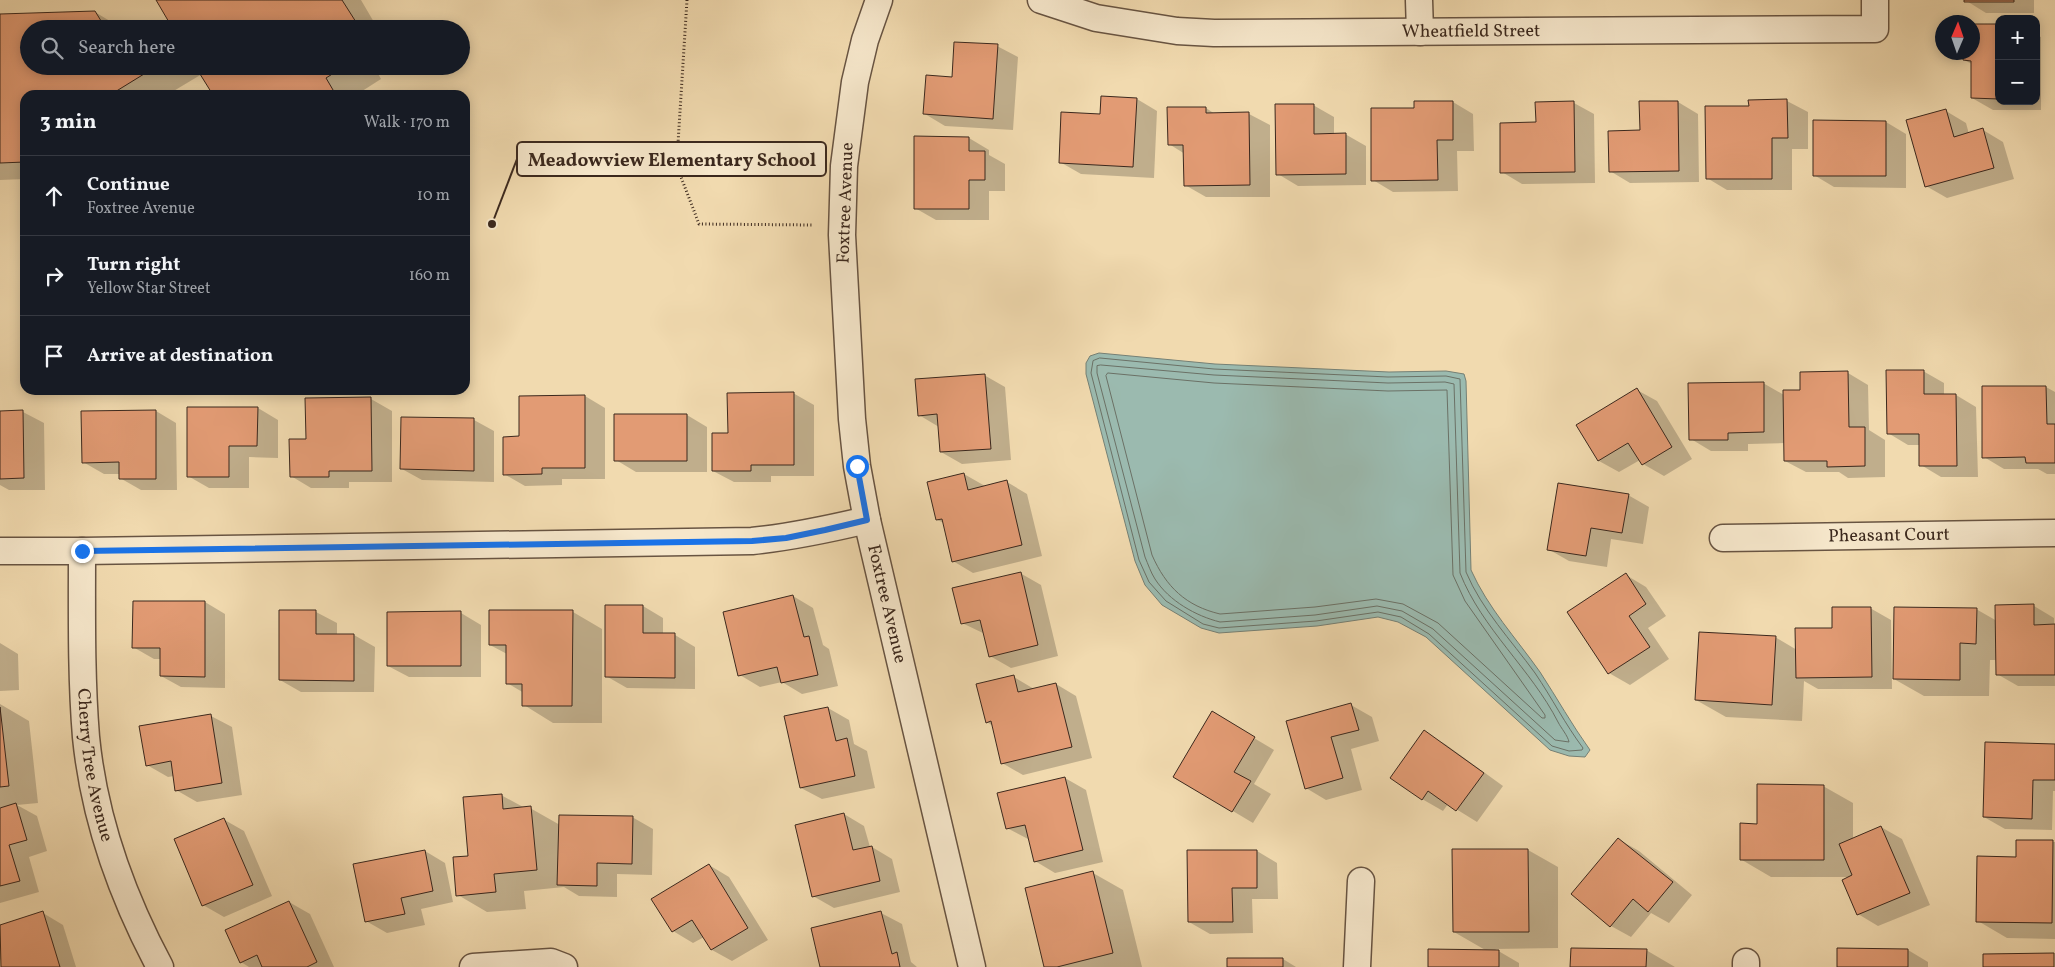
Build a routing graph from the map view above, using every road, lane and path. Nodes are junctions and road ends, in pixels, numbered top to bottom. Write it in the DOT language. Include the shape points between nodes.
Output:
graph roads {
  1 [pos="686,0"];
  2 [pos="879,0"];
  3 [pos="1041,0"];
  4 [pos="1418,0"];
  5 [pos="1875,0"];
  6 [pos="1420,32"];
  7 [pos="843,225"];
  8 [pos="867,520"];
  9 [pos="2055,533"];
  10 [pos="1723,538"];
  11 [pos="0,551"];
  12 [pos="82,551"];
  13 [pos="1361,880"];
  14 [pos="160,967"];
  15 [pos="473,967"];
  16 [pos="564,967"];
  17 [pos="972,967"];
  18 [pos="1357,967"];
  1 -- 7 [label="path" via="677,159 699,224"];
  2 -- 7 [label="street, Foxtree Avenue" via="855,82 844,166"];
  3 -- 6 [label="street, Wheatfield Street" via="1096,18 1177,31"];
  4 -- 6 [label="street"];
  5 -- 6 [label="street, Wheatfield Street" via="1875,29"];
  7 -- 8 [label="street, Foxtree Avenue" via="852,419"];
  8 -- 12 [label="street" via="796,536 752,541"];
  8 -- 17 [label="street, Foxtree Avenue"];
  9 -- 10 [label="street, Pheasant Court"];
  11 -- 12 [label="street"];
  12 -- 14 [label="street, Cherry Tree Avenue" via="83,693 86,739 96,799 126,897"];
  13 -- 18 [label="street"];
  15 -- 16 [label="street" via="551,962"];
}
